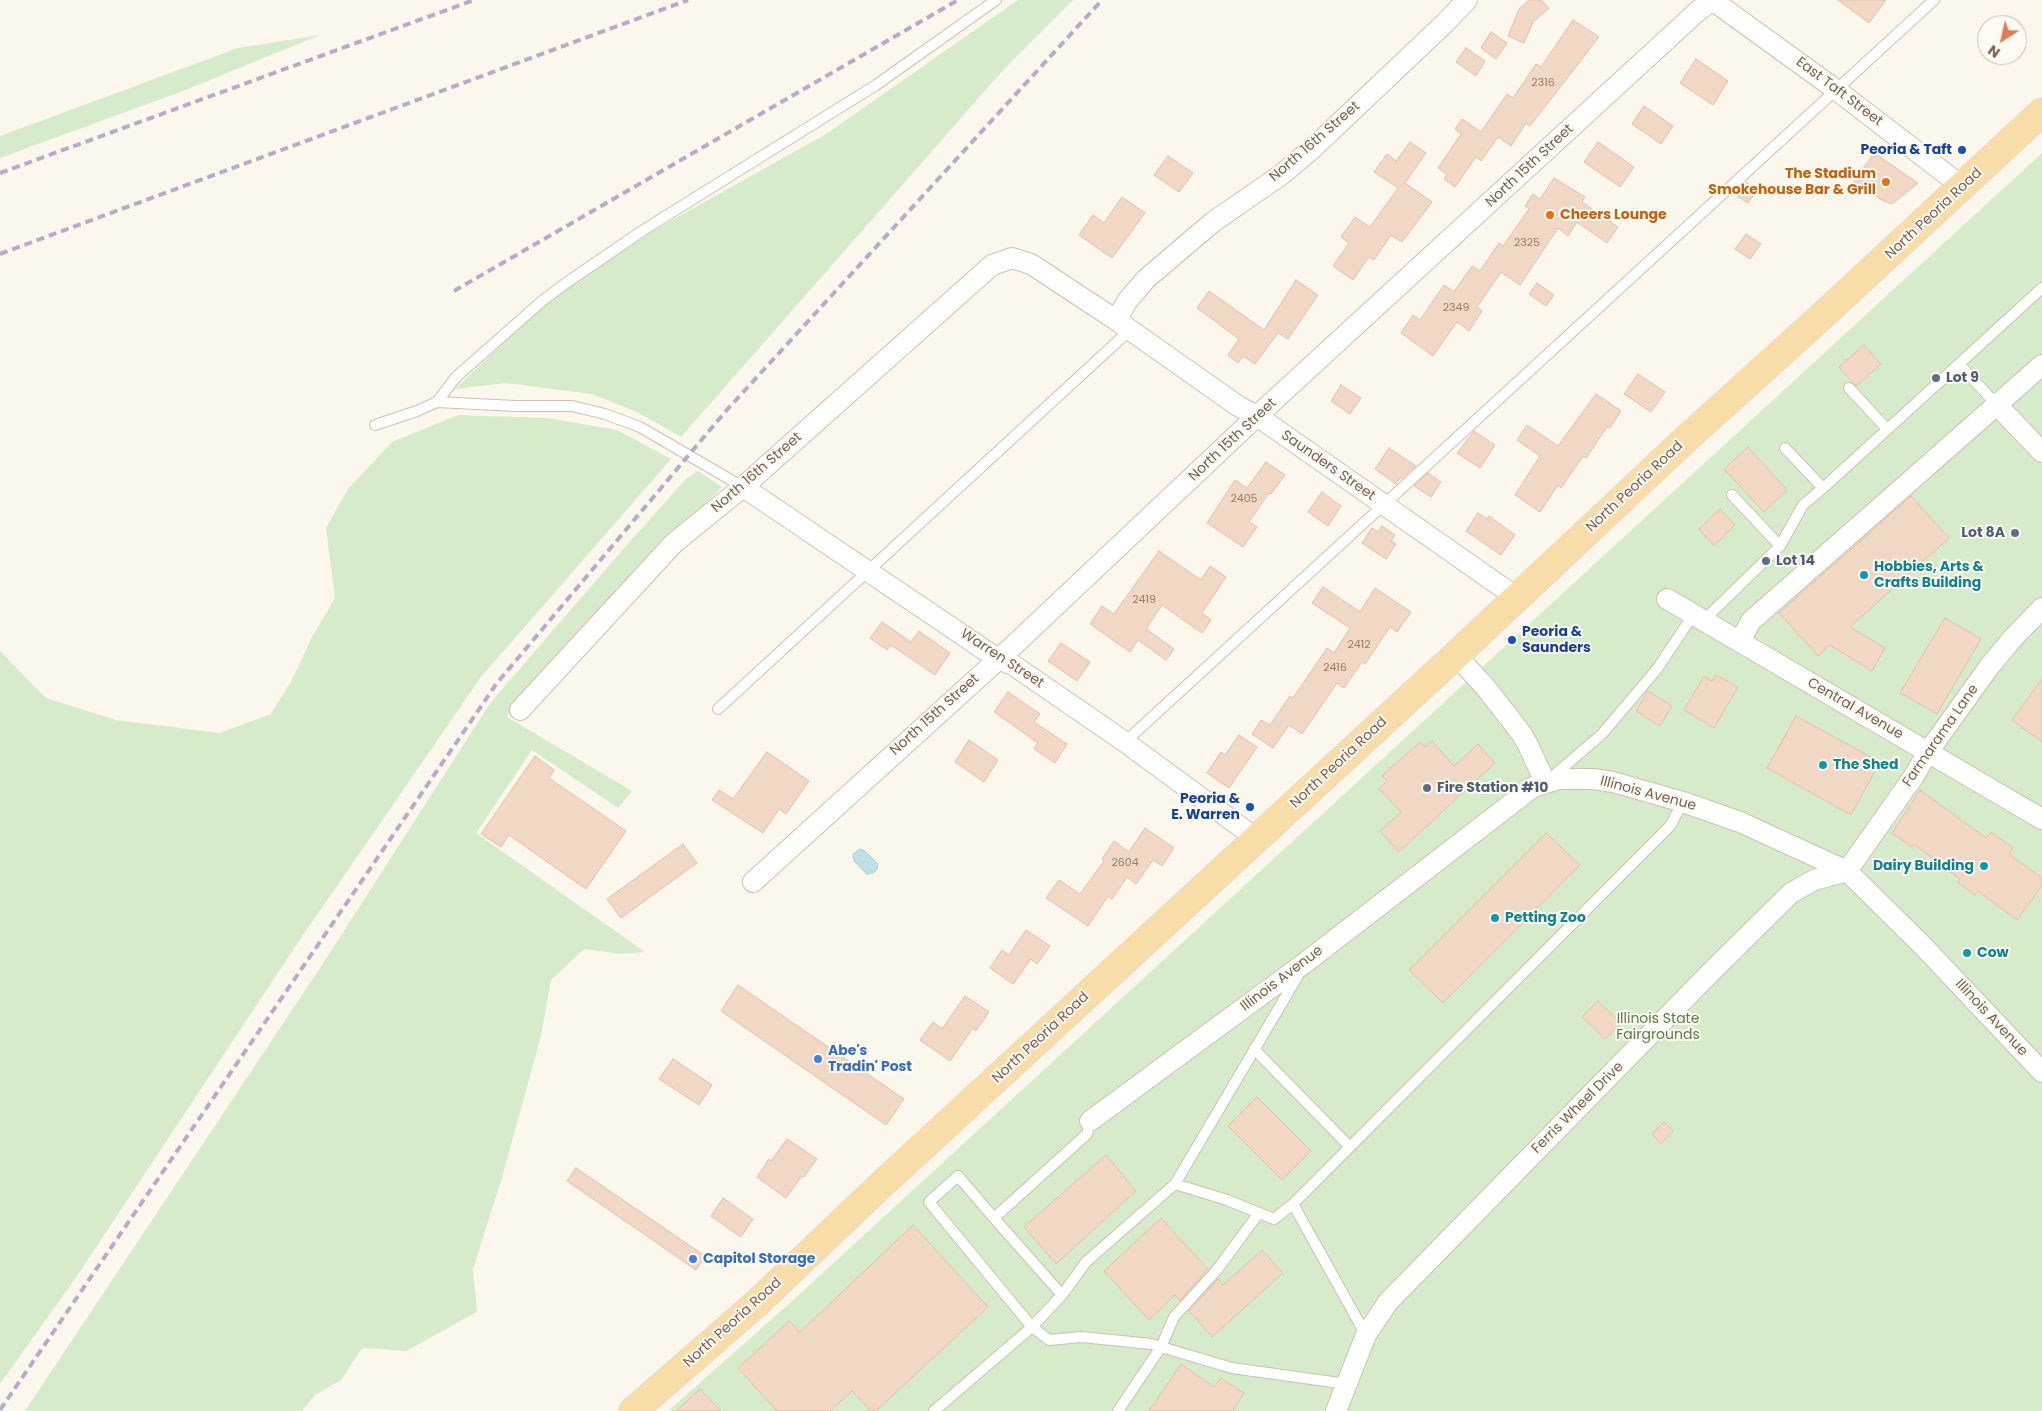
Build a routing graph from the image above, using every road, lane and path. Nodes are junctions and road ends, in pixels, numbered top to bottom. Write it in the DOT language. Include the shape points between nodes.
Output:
graph roads {
  1 [pos="996,0"];
  2 [pos="1467,0"];
  3 [pos="1713,0"];
  4 [pos="1934,0"];
  5 [pos="1835,89"];
  6 [pos="2042,112"];
  7 [pos="1963,187"];
  8 [pos="1012,258"];
  9 [pos="2042,288"];
  10 [pos="1123,325"];
  11 [pos="1959,364"];
  12 [pos="2042,365"];
  13 [pos="1848,388"];
  14 [pos="437,402"];
  15 [pos="1996,404"];
  16 [pos="1257,416"];
  17 [pos="375,425"];
  18 [pos="1887,429"];
  19 [pos="1784,448"];
  20 [pos="2042,452"];
  21 [pos="743,486"];
  22 [pos="1823,488"];
  23 [pos="1732,495"];
  24 [pos="1384,504"];
  25 [pos="1780,546"];
  26 [pos="868,570"];
  27 [pos="1516,598"];
  28 [pos="1667,599"];
  29 [pos="2042,608"];
  30 [pos="1698,618"];
  31 [pos="1740,641"];
  32 [pos="1456,655"];
  33 [pos="998,659"];
  34 [pos="718,709"];
  35 [pos="520,710"];
  36 [pos="1125,742"];
  37 [pos="1928,752"];
  38 [pos="1545,782"];
  39 [pos="1683,802"];
  40 [pos="2042,819"];
  41 [pos="1257,838"];
  42 [pos="1847,871"];
  43 [pos="753,882"];
  44 [pos="1306,962"];
  45 [pos="1254,1049"];
  46 [pos="2042,1072"];
  47 [pos="1090,1121"];
  48 [pos="1350,1147"];
  49 [pos="1175,1184"];
  50 [pos="1294,1204"];
  51 [pos="1259,1213"];
  52 [pos="994,1218"];
  53 [pos="1062,1295"];
  54 [pos="1032,1327"];
  55 [pos="1366,1335"];
  56 [pos="1161,1347"];
  57 [pos="1347,1384"];
  58 [pos="633,1411"];
  59 [pos="934,1411"];
  60 [pos="1118,1411"];
  61 [pos="1336,1411"];
  1 -- 14 [label="lane" via="876,85 645,229 566,283 456,377"];
  2 -- 10 [label="street, North 16th Street" via="1312,149 1281,175 1213,222 1146,279 1128,300"];
  3 -- 5 [label="street, East Taft Street"];
  3 -- 16 [label="street, North 15th Street"];
  4 -- 5 [label="lane"];
  5 -- 7 [label="street, East Taft Street"];
  5 -- 24 [label="lane"];
  6 -- 7 [label="main road, North Peoria Road"];
  7 -- 27 [label="main road, North Peoria Road"];
  8 -- 10 [label="street, Saunders Street" via="1031,264"];
  8 -- 21 [label="street, North 16th Street" via="992,265"];
  9 -- 11 [label="lane"];
  10 -- 16 [label="street, Saunders Street"];
  10 -- 26 [label="lane"];
  11 -- 15 [label="lane"];
  11 -- 18 [label="lane"];
  12 -- 15 [label="street"];
  13 -- 18 [label="lane"];
  14 -- 17 [label="lane"];
  14 -- 21 [label="lane" via="572,406 605,414 640,427"];
  15 -- 20 [label="street"];
  15 -- 31 [label="street" via="1751,621"];
  16 -- 24 [label="street, Saunders Street"];
  16 -- 33 [label="street, North 15th Street"];
  18 -- 22 [label="lane"];
  19 -- 22 [label="lane"];
  21 -- 26 [label="street, Warren Street"];
  21 -- 35 [label="street, North 16th Street" via="674,543"];
  22 -- 25 [label="lane" via="1803,505"];
  23 -- 25 [label="lane"];
  24 -- 27 [label="street, Saunders Street"];
  24 -- 36 [label="lane"];
  25 -- 30 [label="lane"];
  26 -- 33 [label="street, Warren Street"];
  26 -- 34 [label="lane"];
  27 -- 32 [label="main road, North Peoria Road"];
  28 -- 30 [label="street, Central Avenue"];
  29 -- 37 [label="street, Farmarama Lane" via="1989,668"];
  30 -- 31 [label="street, Central Avenue"];
  30 -- 38 [label="lane" via="1602,734"];
  31 -- 37 [label="street, Central Avenue"];
  32 -- 38 [label="street" via="1520,733"];
  32 -- 41 [label="main road, North Peoria Road"];
  33 -- 36 [label="street, Warren Street" via="1013,665"];
  33 -- 43 [label="street, North 15th Street"];
  36 -- 41 [label="street, Warren Street"];
  37 -- 40 [label="street, Central Avenue"];
  37 -- 42 [label="street, Farmarama Lane"];
  38 -- 39 [label="street, Illinois Avenue" via="1593,779"];
  38 -- 44 [label="street, Illinois Avenue" via="1533,787"];
  39 -- 42 [label="street, Illinois Avenue" via="1740,822"];
  39 -- 48 [label="lane" via="1670,826"];
  41 -- 58 [label="main road, North Peoria Road" via="756,1304"];
  42 -- 46 [label="street, Illinois Avenue"];
  42 -- 55 [label="street, Ferris Wheel Drive" via="1814,880 1791,893 1388,1302"];
  44 -- 45 [label="lane"];
  44 -- 47 [label="street, Illinois Avenue"];
  45 -- 48 [label="lane"];
  45 -- 49 [label="lane"];
  47 -- 52 [label="lane" via="1087,1134"];
  48 -- 50 [label="lane"];
  49 -- 51 [label="lane"];
  49 -- 53 [label="lane" via="1086,1262"];
  50 -- 51 [label="lane" via="1274,1220"];
  50 -- 55 [label="lane"];
  51 -- 56 [label="lane" via="1216,1271 1174,1317"];
  52 -- 53 [label="lane"];
  52 -- 54 [label="lane" via="958,1176 929,1202"];
  53 -- 54 [label="lane"];
  54 -- 56 [label="lane" via="1049,1340 1082,1337"];
  54 -- 59 [label="lane"];
  55 -- 57 [label="street, Ferris Wheel Drive"];
  56 -- 57 [label="lane" via="1232,1368"];
  56 -- 60 [label="lane"];
  57 -- 61 [label="street, Ferris Wheel Drive"];
}
